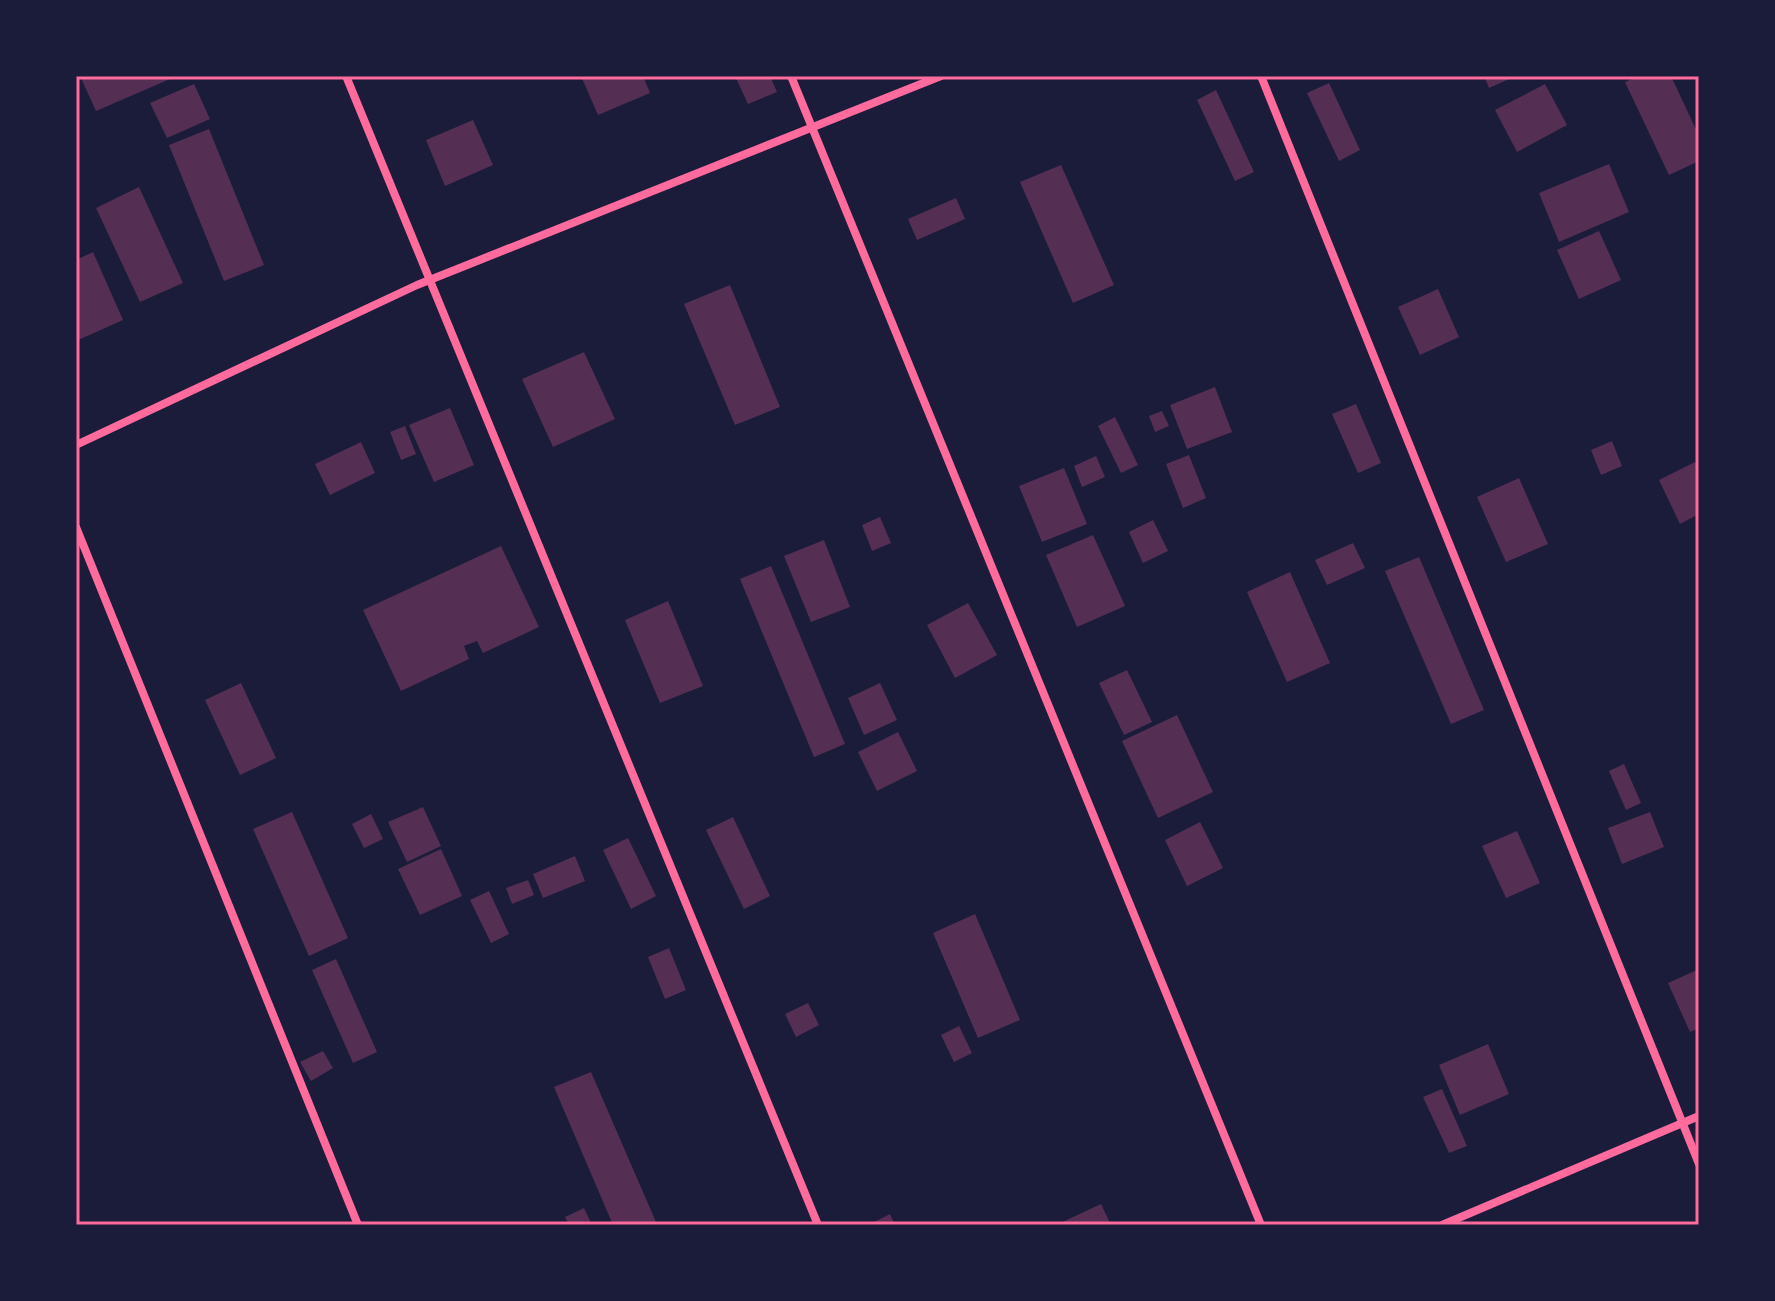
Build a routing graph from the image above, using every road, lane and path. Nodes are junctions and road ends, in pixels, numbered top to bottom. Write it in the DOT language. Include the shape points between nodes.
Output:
graph roads {
  1 [pos="346,76"];
  2 [pos="791,76"];
  3 [pos="941,76"];
  4 [pos="1261,76"];
  5 [pos="812,127"];
  6 [pos="430,280"];
  7 [pos="76,445"];
  8 [pos="76,527"];
  9 [pos="1699,1116"];
  10 [pos="1683,1123"];
  11 [pos="1699,1164"];
  12 [pos="358,1225"];
  13 [pos="818,1225"];
  14 [pos="1261,1225"];
  15 [pos="1442,1225"];
  1 -- 6 [label="street"];
  2 -- 5 [label="street"];
  3 -- 5 [label="street"];
  4 -- 10 [label="street"];
  5 -- 6 [label="street"];
  5 -- 14 [label="street"];
  6 -- 7 [label="street"];
  6 -- 13 [label="street"];
  8 -- 12 [label="street"];
  9 -- 10 [label="street"];
  10 -- 11 [label="street"];
  10 -- 15 [label="street"];
}
